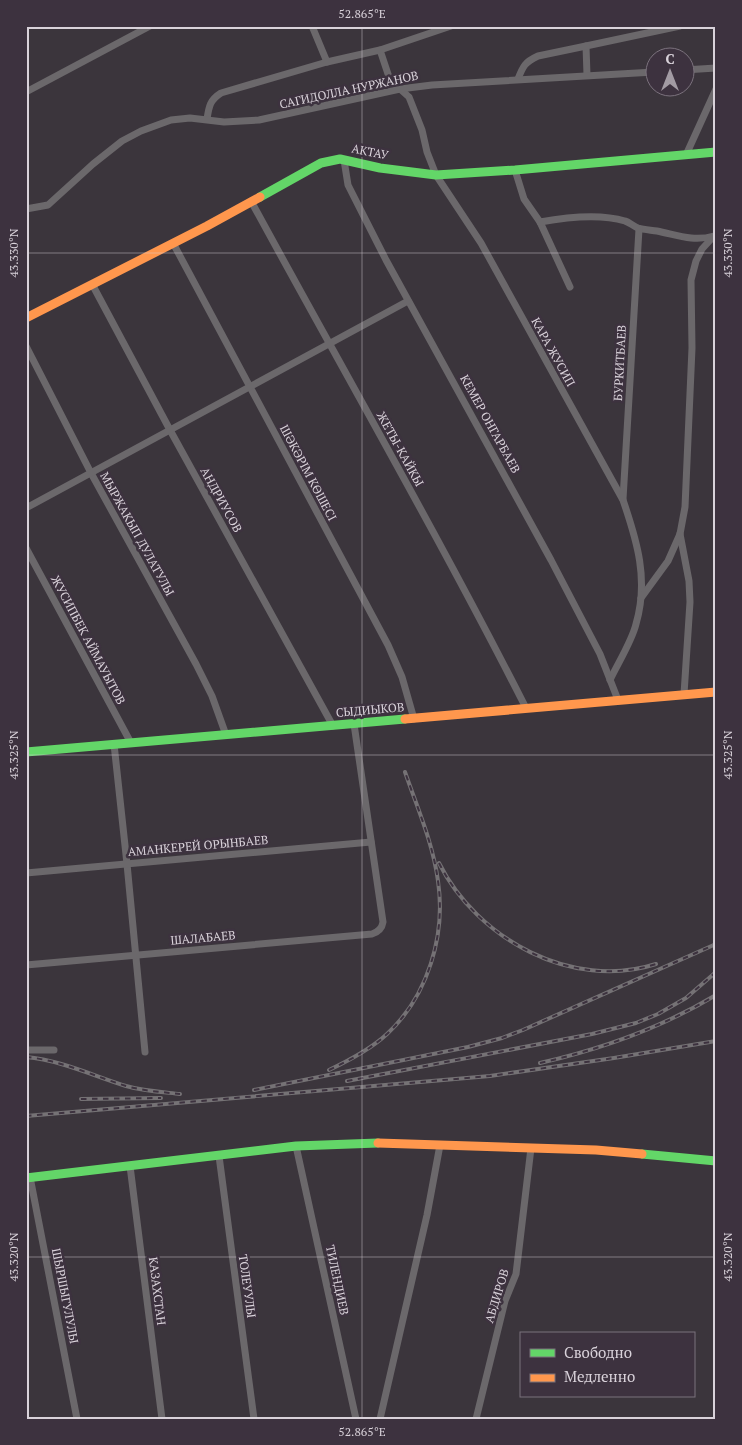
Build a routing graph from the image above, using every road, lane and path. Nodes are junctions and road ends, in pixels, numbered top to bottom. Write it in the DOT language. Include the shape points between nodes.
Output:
graph roads {
  1 [pos="150,26"];
  2 [pos="312,26"];
  3 [pos="451,26"];
  4 [pos="680,26"];
  5 [pos="586,46"];
  6 [pos="380,50"];
  7 [pos="326,62"];
  8 [pos="716,68"];
  9 [pos="694,69"];
  10 [pos="644,72"];
  11 [pos="586,75"];
  12 [pos="518,79"];
  13 [pos="400,89"];
  14 [pos="716,89"];
  15 [pos="26,92"];
  16 [pos="207,119"];
  17 [pos="716,152"];
  18 [pos="686,154"];
  19 [pos="344,160"];
  20 [pos="515,170"];
  21 [pos="436,174"];
  22 [pos="251,201"];
  23 [pos="26,209"];
  24 [pos="540,222"];
  25 [pos="639,229"];
  26 [pos="714,236"];
  27 [pos="173,243"];
  28 [pos="92,284"];
  29 [pos="570,287"];
  30 [pos="408,300"];
  31 [pos="26,318"];
  32 [pos="328,343"];
  33 [pos="26,346"];
  34 [pos="249,387"];
  35 [pos="170,430"];
  36 [pos="91,473"];
  37 [pos="623,500"];
  38 [pos="26,508"];
  39 [pos="680,534"];
  40 [pos="26,548"];
  41 [pos="641,599"];
  42 [pos="610,680"];
  43 [pos="716,692"];
  44 [pos="684,694"];
  45 [pos="618,700"];
  46 [pos="526,708"];
  47 [pos="414,719"];
  48 [pos="354,724"];
  49 [pos="332,726"];
  50 [pos="226,735"];
  51 [pos="131,743"];
  52 [pos="114,744"];
  53 [pos="26,752"];
  54 [pos="371,842"];
  55 [pos="127,864"];
  56 [pos="26,873"];
  57 [pos="136,955"];
  58 [pos="26,966"];
  59 [pos="26,1050"];
  60 [pos="54,1050"];
  61 [pos="144,1052"];
  62 [pos="440,1145"];
  63 [pos="296,1146"];
  64 [pos="532,1148"];
  65 [pos="219,1156"];
  66 [pos="716,1161"];
  67 [pos="130,1166"];
  68 [pos="28,1177"];
  69 [pos="77,1419"];
  70 [pos="162,1419"];
  71 [pos="254,1419"];
  72 [pos="356,1419"];
  73 [pos="380,1419"];
  74 [pos="476,1419"];
  1 -- 15 [label="street"];
  2 -- 7 [label="street"];
  3 -- 6 [label="street"];
  4 -- 5 [label="street"];
  5 -- 11 [label="street"];
  5 -- 12 [label="street" via="532,58"];
  6 -- 7 [label="street"];
  6 -- 13 [label="street, КАРА ЖУСИП" via="390,80"];
  7 -- 16 [label="street" via="221,93 213,98"];
  8 -- 9 [label="street"];
  10 -- 11 [label="street, САГИДОЛЛА НУРЖАНОВ"];
  11 -- 12 [label="street, САГИДОЛЛА НУРЖАНОВ"];
  12 -- 13 [label="street, САГИДОЛЛА НУРЖАНОВ"];
  13 -- 16 [label="street, САГИДОЛЛА НУРЖАНОВ" via="259,120 224,122"];
  13 -- 21 [label="street, КАРА ЖУСИП" via="410,97"];
  14 -- 18 [label="street"];
  16 -- 23 [label="street, САГИДОЛЛА НУРЖАНОВ" via="171,120 141,131 122,141 93,164 48,205"];
  17 -- 18 [label="street, АКТАУ"];
  18 -- 20 [label="street, АКТАУ"];
  19 -- 21 [label="street, АКТАУ"];
  19 -- 22 [label="street, АКТАУ" via="321,163"];
  19 -- 30 [label="street, КЕМЕР ОНГАРБАЕВ" via="348,185"];
  20 -- 21 [label="street, АКТАУ"];
  20 -- 24 [label="street" via="524,199"];
  21 -- 37 [label="street, КАРА ЖУСИП" via="481,243"];
  22 -- 27 [label="street, АКТАУ"];
  22 -- 32 [label="street, ЖЕТЫ-КАЙКЫ"];
  24 -- 25 [label="street" via="561,218 604,218 625,221"];
  24 -- 29 [label="street"];
  25 -- 26 [label="street" via="698,239"];
  25 -- 37 [label="street, БУРКИТБАЕВ"];
  26 -- 39 [label="street" via="702,249 692,280 685,507"];
  27 -- 28 [label="street, АКТАУ"];
  27 -- 34 [label="street, ШӘКӘРІМ КӨШЕСІ"];
  28 -- 31 [label="street, АКТАУ"];
  28 -- 35 [label="street, АНДРИУСОВ"];
  30 -- 32 [label="street"];
  30 -- 42 [label="street, КЕМЕР ОНГАРБАЕВ" via="551,560"];
  32 -- 34 [label="street"];
  32 -- 46 [label="street, ЖЕТЫ-КАЙКЫ"];
  33 -- 36 [label="street, МЫРЖАКЫП ДУЛАТУЛЫ"];
  34 -- 35 [label="street"];
  34 -- 47 [label="street, ШӘКӘРІМ КӨШЕСІ" via="388,645 402,677"];
  35 -- 36 [label="street"];
  35 -- 49 [label="street, АНДРИУСОВ"];
  36 -- 38 [label="street"];
  36 -- 50 [label="street, МЫРЖАКЫП ДУЛАТУЛЫ" via="196,664"];
  37 -- 41 [label="street, КАРА ЖУСИП" via="635,534 642,571"];
  39 -- 41 [label="street" via="668,561"];
  39 -- 44 [label="street" via="690,602"];
  40 -- 51 [label="street, ЖУСИПБЕК АЙМАУЫТОВ"];
  41 -- 42 [label="street, КАРА ЖУСИП" via="636,625"];
  42 -- 45 [label="street, КЕМЕР ОНГАРБАЕВ"];
  43 -- 44 [label="street, СЫДИЫКОВ"];
  44 -- 45 [label="street, СЫДИЫКОВ"];
  45 -- 46 [label="street, СЫДИЫКОВ"];
  46 -- 47 [label="street, СЫДИЫКОВ"];
  47 -- 48 [label="street, СЫДИЫКОВ"];
  48 -- 49 [label="street, СЫДИЫКОВ"];
  48 -- 54 [label="street"];
  49 -- 50 [label="street, СЫДИЫКОВ"];
  50 -- 51 [label="street, СЫДИЫКОВ"];
  51 -- 52 [label="street, СЫДИЫКОВ"];
  52 -- 53 [label="street, СЫДИЫКОВ"];
  52 -- 55 [label="street"];
  54 -- 55 [label="street, АМАНКЕРЕЙ ОРЫНБАЕВ"];
  54 -- 57 [label="street, ШАЛАБАЕВ" via="383,922 380,930 372,934"];
  55 -- 56 [label="street, АМАНКЕРЕЙ ОРЫНБАЕВ"];
  55 -- 57 [label="street"];
  57 -- 58 [label="street, ШАЛАБАЕВ"];
  57 -- 61 [label="street"];
  59 -- 60 [label="street"];
  62 -- 63 [label="street"];
  62 -- 64 [label="street"];
  62 -- 73 [label="street"];
  63 -- 65 [label="street"];
  63 -- 72 [label="street, ТИЛЕНДИЕВ"];
  64 -- 66 [label="street" via="596,1150"];
  64 -- 74 [label="street, АБДИРОВ" via="516,1274 505,1301"];
  65 -- 67 [label="street"];
  65 -- 71 [label="street, ТОЛЕУУЛЫ"];
  67 -- 68 [label="street"];
  67 -- 70 [label="street, КАЗАХСТАН"];
  68 -- 69 [label="street, ШЫРШЫГУЛУЛЫ"];
}
